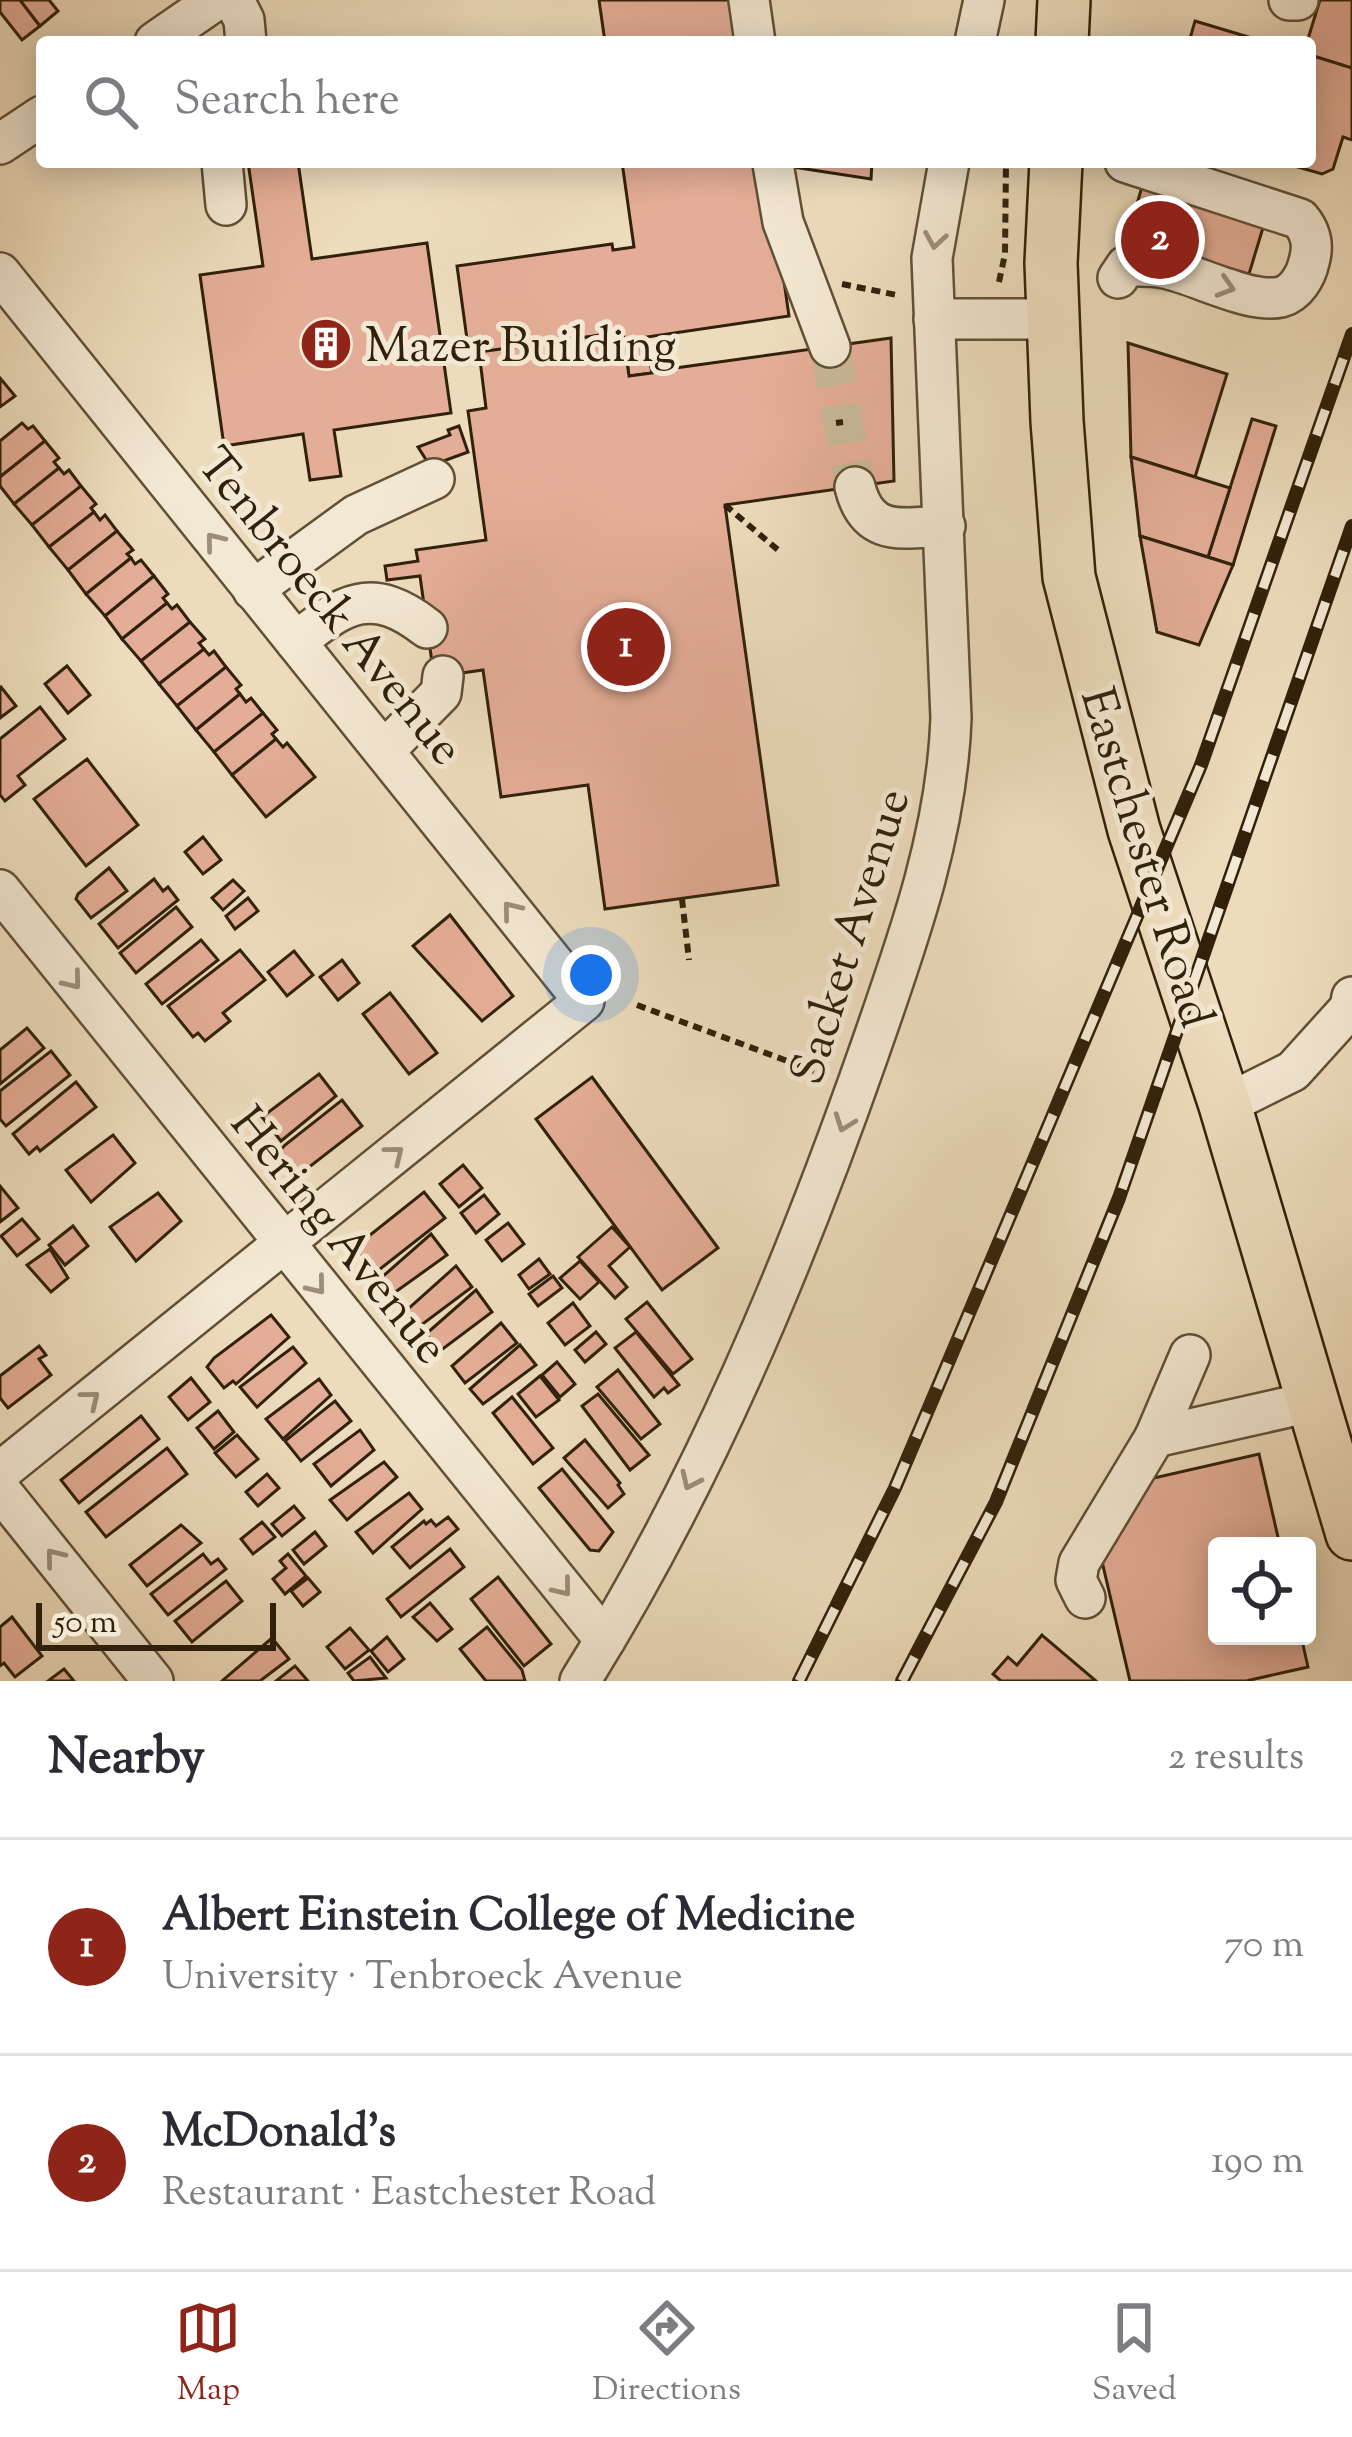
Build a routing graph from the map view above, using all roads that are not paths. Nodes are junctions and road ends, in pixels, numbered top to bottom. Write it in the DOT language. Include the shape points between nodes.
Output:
graph roads {
  1 [pos="216,0"];
  2 [pos="234,0"];
  3 [pos="749,0"];
  4 [pos="985,0"];
  5 [pos="1064,0"];
  6 [pos="164,36"];
  7 [pos="245,36"];
  8 [pos="754,36"];
  9 [pos="976,36"];
  10 [pos="1062,36"];
  11 [pos="36,120"];
  12 [pos="0,144"];
  13 [pos="223,168"];
  14 [pos="774,168"];
  15 [pos="948,168"];
  16 [pos="1056,168"];
  17 [pos="1144,168"];
  18 [pos="226,205"];
  19 [pos="1051,263"];
  20 [pos="0,273"];
  21 [pos="934,319"];
  22 [pos="1053,319"];
  23 [pos="830,347"];
  24 [pos="434,479"];
  25 [pos="855,487"];
  26 [pos="945,526"];
  27 [pos="253,590"];
  28 [pos="427,628"];
  29 [pos="296,642"];
  30 [pos="443,676"];
  31 [pos="384,751"];
  32 [pos="0,890"];
  33 [pos="1352,997"];
  34 [pos="1225,1106"];
  35 [pos="284,1244"];
  36 [pos="1190,1355"];
  37 [pos="1315,1401"];
  38 [pos="1155,1437"];
  39 [pos="0,1472"];
  40 [pos="0,1490"];
  41 [pos="1352,1534"];
  42 [pos="1084,1598"];
  43 [pos="605,1640"];
  44 [pos="153,1681"];
  45 [pos="580,1681"];
  1 -- 6 [label="street"];
  2 -- 7 [label="street"];
  3 -- 8 [label="street"];
  4 -- 9 [label="street"];
  5 -- 10 [label="main road"];
  11 -- 12 [label="street"];
  13 -- 18 [label="street"];
  14 -- 23 [label="street" via="783,222"];
  15 -- 21 [label="street, Sacket Avenue, one-way" via="932,258"];
  16 -- 19 [label="main road, Eastchester Road"];
  19 -- 17 [label="street, one-way" via="1133,282 1126,266 1163,268 1243,292 1293,291 1312,250 1300,219"];
  19 -- 22 [label="main road, Eastchester Road"];
  27 -- 20 [label="street, Tenbroeck Avenue, one-way"];
  21 -- 22 [label="street"];
  21 -- 26 [label="street, Sacket Avenue"];
  22 -- 34 [label="main road, Eastchester Road" via="1070,577 1134,830"];
  24 -- 27 [label="street" via="356,515"];
  25 -- 26 [label="street" via="873,521 895,529"];
  26 -- 43 [label="street, Sacket Avenue, one-way" via="949,777 934,850 839,1138 675,1514"];
  27 -- 29 [label="street, Tenbroeck Avenue"];
  28 -- 29 [label="street" via="372,601 347,604"];
  29 -- 31 [label="street, Tenbroeck Avenue"];
  30 -- 31 [label="street" via="441,693"];
  35 -- 31 [label="street, Tenbroeck Avenue, one-way" via="584,1001"];
  32 -- 35 [label="street, Hering Avenue, one-way"];
  33 -- 34 [label="street" via="1293,1071"];
  34 -- 37 [label="main road, Eastchester Road"];
  39 -- 35 [label="street, one-way"];
  35 -- 43 [label="street, Hering Avenue, one-way"];
  36 -- 38 [label="street"];
  37 -- 38 [label="street"];
  37 -- 41 [label="main road, Eastchester Road"];
  38 -- 42 [label="street" via="1079,1564"];
  44 -- 40 [label="street, one-way"];
  43 -- 45 [label="street, Sacket Avenue"];
}
